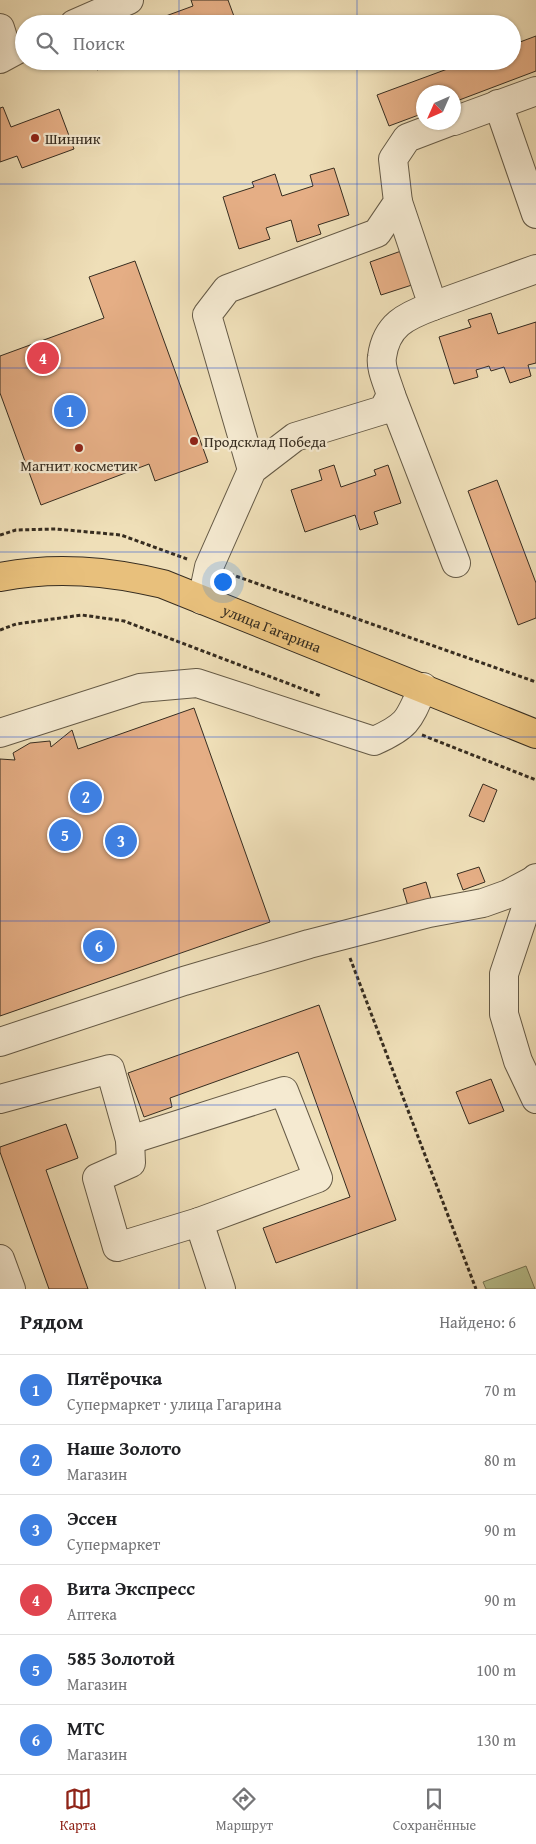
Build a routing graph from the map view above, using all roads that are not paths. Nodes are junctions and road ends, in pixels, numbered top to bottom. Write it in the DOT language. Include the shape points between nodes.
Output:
graph roads {
  1 [pos="129,0"];
  2 [pos="95,15"];
  3 [pos="536,91"];
  4 [pos="498,104"];
  5 [pos="461,118"];
  6 [pos="428,130"];
  7 [pos="398,202"];
  8 [pos="536,214"];
  9 [pos="536,269"];
  10 [pos="433,306"];
  11 [pos="391,395"];
  12 [pos="252,470"];
  13 [pos="456,563"];
  14 [pos="0,577"];
  15 [pos="202,600"];
  16 [pos="423,687"];
  17 [pos="0,733"];
  18 [pos="536,734"];
  19 [pos="536,878"];
  20 [pos="527,934"];
  21 [pos="0,1042"];
  22 [pos="0,1098"];
  23 [pos="536,1099"];
  24 [pos="130,1140"];
  25 [pos="200,1222"];
  26 [pos="0,1259"];
  27 [pos="11,1289"];
  28 [pos="222,1289"];
  1 -- 2 [label="lane"];
  3 -- 4 [label="lane"];
  4 -- 5 [label="lane"];
  4 -- 8 [label="lane"];
  6 -- 7 [label="lane" via="407,138 393,159"];
  7 -- 10 [label="lane"];
  7 -- 12 [label="lane" via="377,233 227,289 207,316"];
  9 -- 10 [label="lane"];
  10 -- 11 [label="lane" via="406,316 391,332 381,358"];
  11 -- 12 [label="lane" via="382,410 295,437"];
  11 -- 13 [label="lane"];
  12 -- 15 [label="lane" via="209,567"];
  14 -- 15 [label="main road, улица Гагарина" via="49,570 84,570 163,584"];
  15 -- 16 [label="main road, улица Гагарина"];
  16 -- 17 [label="lane" via="410,718 396,731 374,740 197,683 140,688"];
  16 -- 18 [label="main road, улица Гагарина"];
  19 -- 20 [label="lane"];
  19 -- 21 [label="lane" via="508,894 483,903 428,913 184,981"];
  20 -- 23 [label="lane" via="504,974 504,1014 518,1061"];
  22 -- 24 [label="lane" via="110,1070"];
  24 -- 25 [label="lane" via="131,1163 97,1178 117,1246"];
  24 -- 25 [label="lane" via="284,1091 318,1178"];
  25 -- 28 [label="lane"];
  26 -- 27 [label="lane"];
}
